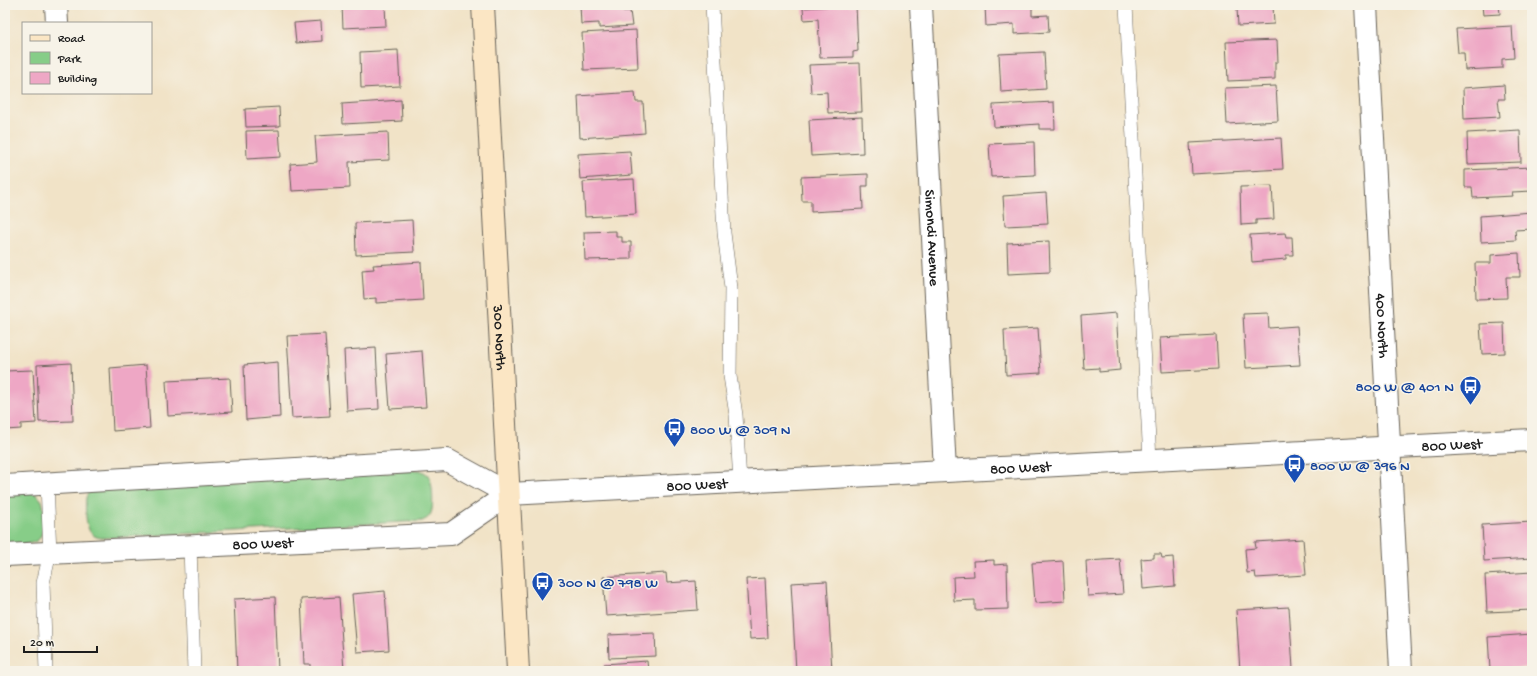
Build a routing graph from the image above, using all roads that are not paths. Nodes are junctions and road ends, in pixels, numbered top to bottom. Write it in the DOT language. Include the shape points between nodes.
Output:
graph roads {
  1 [pos="56,5"];
  2 [pos="483,5"];
  3 [pos="712,5"];
  4 [pos="921,5"];
  5 [pos="1126,5"];
  6 [pos="1366,5"];
  7 [pos="57,22"];
  8 [pos="1532,440"];
  9 [pos="1389,448"];
  10 [pos="1150,460"];
  11 [pos="945,471"];
  12 [pos="740,482"];
  13 [pos="47,484"];
  14 [pos="5,486"];
  15 [pos="509,494"];
  16 [pos="190,546"];
  17 [pos="50,553"];
  18 [pos="5,555"];
  19 [pos="46,671"];
  20 [pos="194,671"];
  21 [pos="518,671"];
  22 [pos="1401,671"];
  1 -- 7 [label="street"];
  2 -- 15 [label="street, 300 North"];
  3 -- 12 [label="lane" via="724,233 731,288 730,376 736,415"];
  4 -- 11 [label="street, Simondi Avenue"];
  5 -- 10 [label="lane"];
  6 -- 9 [label="street, 400 North"];
  8 -- 9 [label="street, 800 West"];
  9 -- 10 [label="street, 800 West"];
  9 -- 22 [label="street, 400 North"];
  10 -- 11 [label="street, 800 West"];
  11 -- 12 [label="street, 800 West"];
  12 -- 15 [label="street, 800 West"];
  13 -- 14 [label="street"];
  13 -- 15 [label="street" via="447,460"];
  13 -- 17 [label="lane"];
  15 -- 16 [label="street, 800 West" via="452,534"];
  15 -- 21 [label="street, 300 North"];
  16 -- 17 [label="street, 800 West"];
  16 -- 20 [label="lane"];
  17 -- 18 [label="street, 800 West"];
  17 -- 19 [label="lane" via="43,583"];
}
